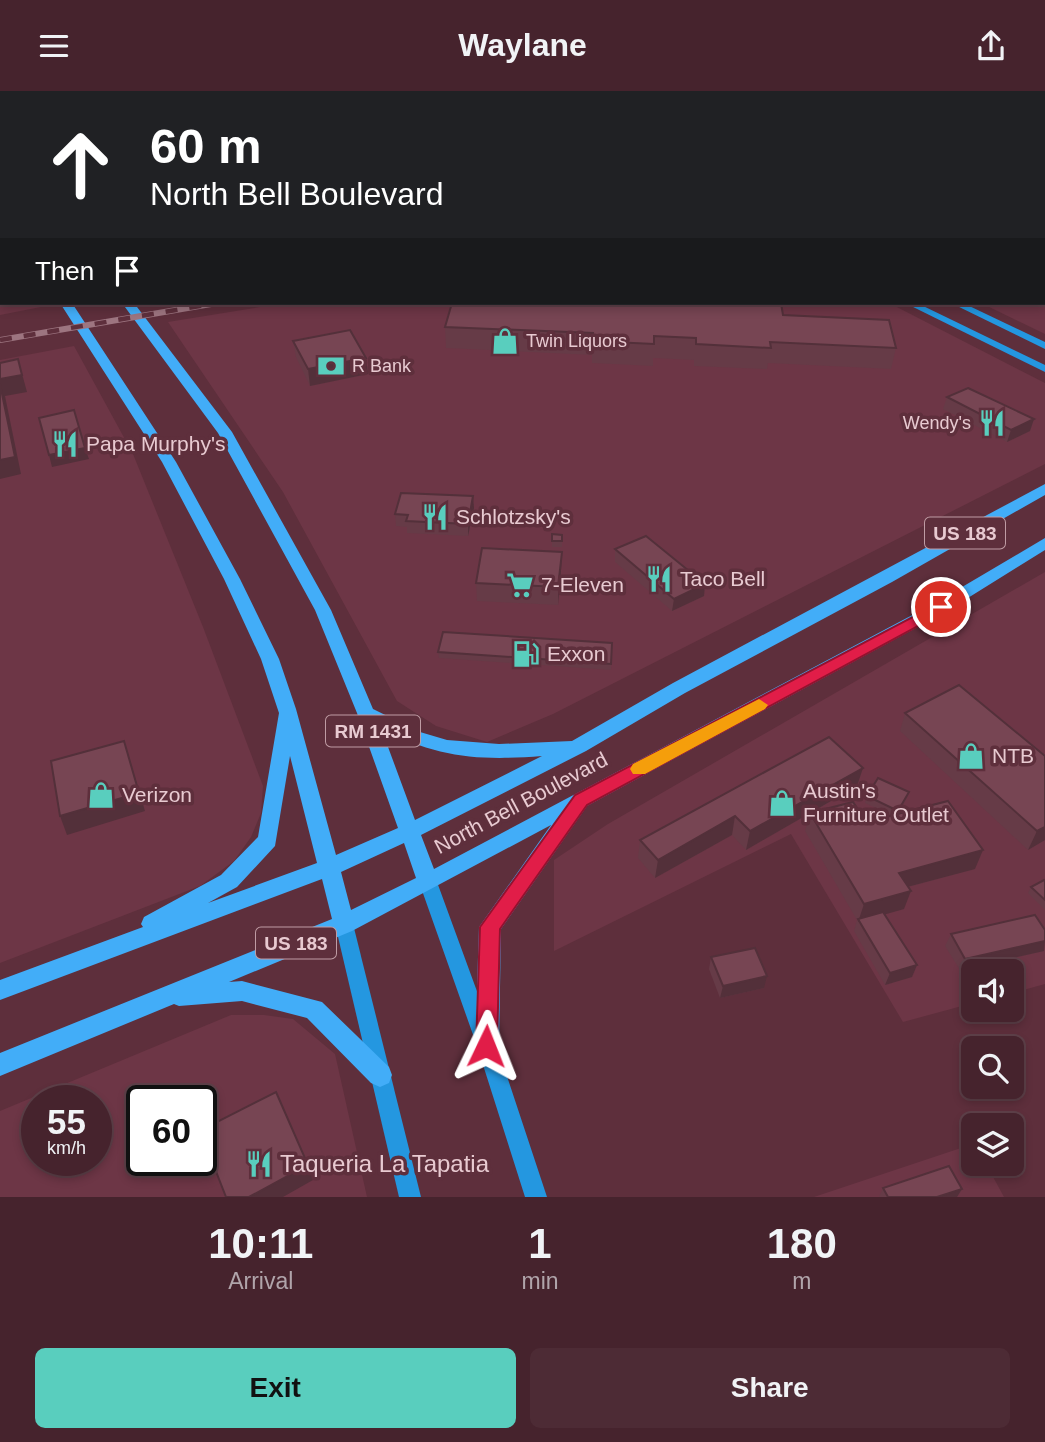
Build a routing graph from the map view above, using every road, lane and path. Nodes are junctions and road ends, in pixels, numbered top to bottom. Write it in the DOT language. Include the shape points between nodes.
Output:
graph roads {
  1 [pos="67,305"];
  2 [pos="130,305"];
  3 [pos="914,305"];
  4 [pos="960,305"];
  5 [pos="1045,346"];
  6 [pos="1045,369"];
  7 [pos="1045,489"];
  8 [pos="1045,543"];
  9 [pos="287,709"];
  10 [pos="366,713"];
  11 [pos="579,746"];
  12 [pos="581,800"];
  13 [pos="411,831"];
  14 [pos="331,867"];
  15 [pos="428,882"];
  16 [pos="344,924"];
  17 [pos="102,952"];
  18 [pos="0,990"];
  19 [pos="161,997"];
  20 [pos="486,1046"];
  21 [pos="0,1065"];
  22 [pos="380,1075"];
  23 [pos="410,1197"];
  24 [pos="536,1197"];
  1 -- 9 [label="main road, RM 1431" via="169,462 232,579 270,659"];
  2 -- 10 [label="main road, RM 1431" via="225,432 323,610"];
  3 -- 6 [label="main road"];
  4 -- 5 [label="main road"];
  7 -- 11 [label="main road, North Bell Boulevard / US 183"];
  8 -- 12 [label="main road, North Bell Boulevard / US 183" via="941,607"];
  9 -- 14 [label="main road, RM 1431"];
  9 -- 17 [label="main road" via="268,840 229,881"];
  10 -- 11 [label="main road" via="428,743 461,750 488,753"];
  10 -- 13 [label="main road, RM 1431"];
  11 -- 13 [label="main road, North Bell Boulevard / US 183"];
  12 -- 15 [label="main road, North Bell Boulevard / US 183"];
  12 -- 20 [label="main road" via="490,927"];
  13 -- 14 [label="main road, North Bell Boulevard / US 183"];
  13 -- 15 [label="main road, RM 1431"];
  14 -- 16 [label="main road, RM 1431"];
  14 -- 17 [label="main road, North Bell Boulevard / US 183"];
  15 -- 16 [label="main road, North Bell Boulevard / US 183"];
  15 -- 20 [label="main road, RM 1431"];
  16 -- 19 [label="main road, North Bell Boulevard / US 183"];
  16 -- 22 [label="main road, RM 1431"];
  17 -- 18 [label="main road, North Bell Boulevard / US 183"];
  19 -- 21 [label="main road, North Bell Boulevard / US 183"];
  19 -- 22 [label="main road" via="242,991 314,1009"];
  20 -- 24 [label="main road, RM 1431"];
  22 -- 23 [label="main road, RM 1431"];
}
